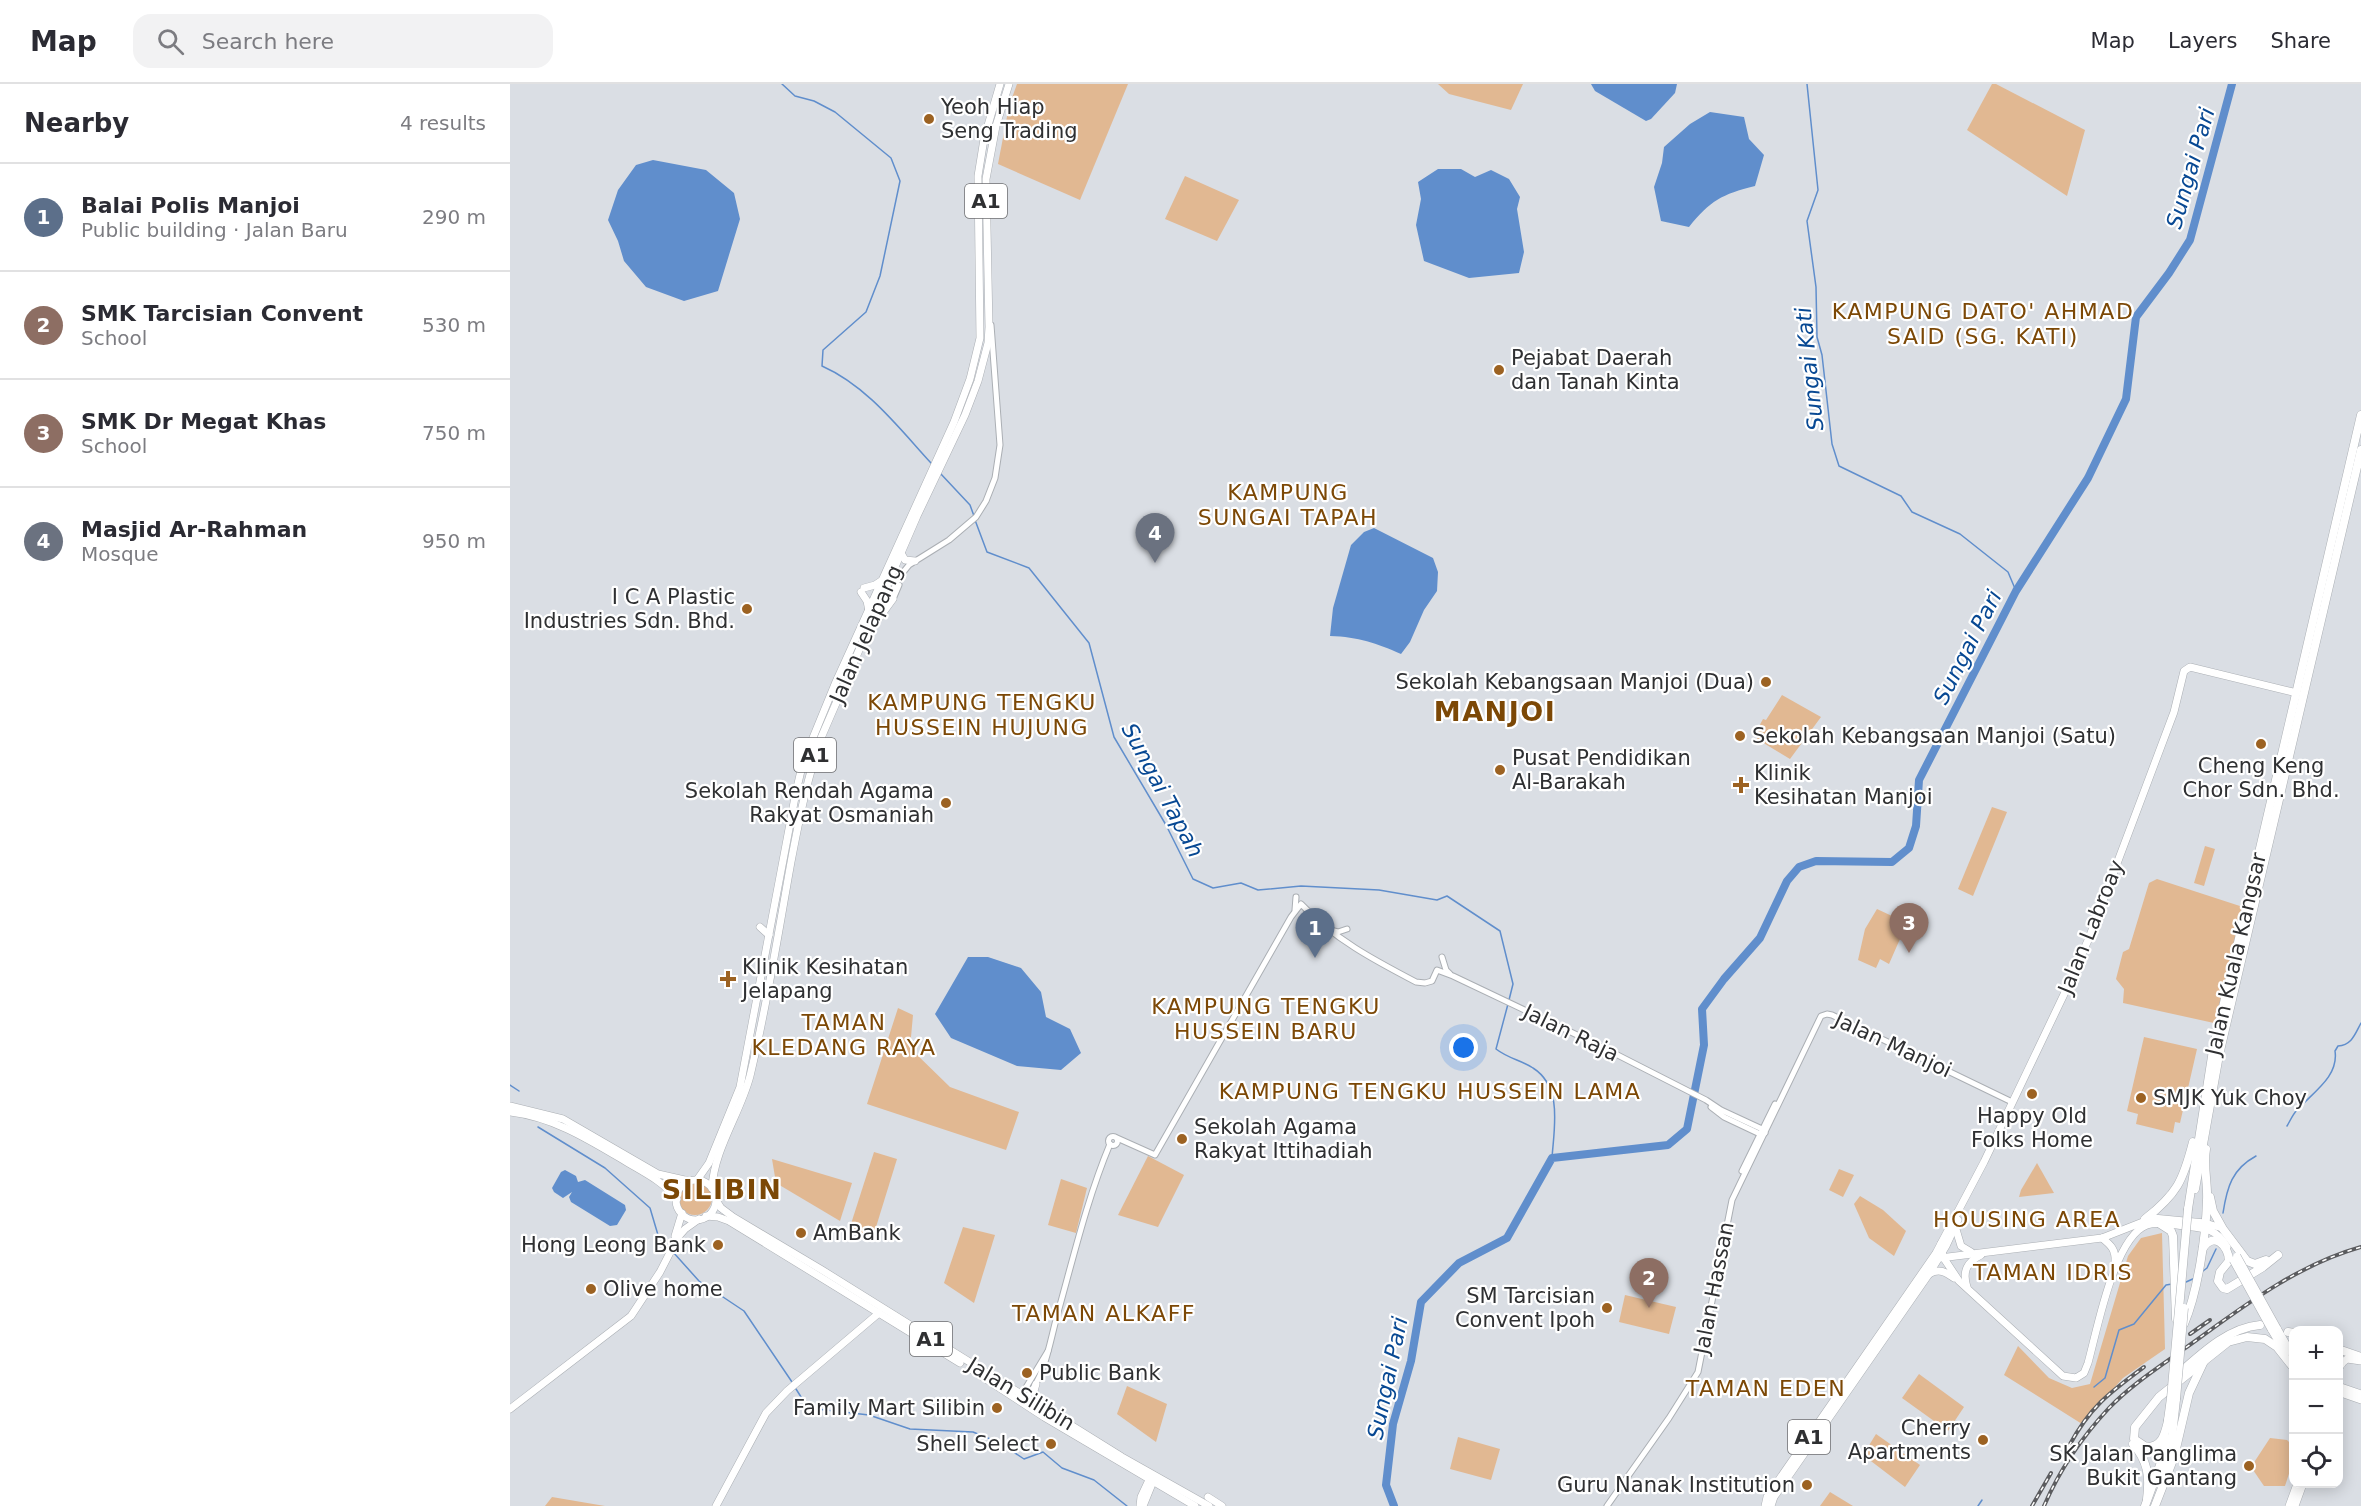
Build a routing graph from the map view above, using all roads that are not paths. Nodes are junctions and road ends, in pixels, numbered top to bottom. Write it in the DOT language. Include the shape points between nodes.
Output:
graph roads {
  1 [pos="1000,84"];
  2 [pos="1009,84"];
  3 [pos="989,321"];
  4 [pos="980,338"];
  5 [pos="984,357"];
  6 [pos="2361,415"];
  7 [pos="945,449"];
  8 [pos="2361,450"];
  9 [pos="932,476"];
  10 [pos="902,553"];
  11 [pos="915,561"];
  12 [pos="883,578"];
  13 [pos="878,597"];
  14 [pos="893,599"];
  15 [pos="869,611"];
  16 [pos="867,634"];
  17 [pos="2312,665"];
  18 [pos="2243,681"];
  19 [pos="2297,693"];
  20 [pos="2174,712"];
  21 [pos="2299,721"];
  22 [pos="1296,897"];
  23 [pos="1293,914"];
  24 [pos="1312,917"];
  25 [pos="760,927"];
  26 [pos="1326,929"];
  27 [pos="1347,929"];
  28 [pos="769,935"];
  29 [pos="1442,957"];
  30 [pos="1444,973"];
  31 [pos="1453,976"];
  32 [pos="1432,980"];
  33 [pos="2209,1076"];
  34 [pos="2012,1102"];
  35 [pos="510,1106"];
  36 [pos="2211,1109"];
  37 [pos="510,1112"];
  38 [pos="1762,1132"];
  39 [pos="693,1181"];
  40 [pos="2207,1184"];
  41 [pos="1971,1185"];
  42 [pos="712,1188"];
  43 [pos="677,1199"];
  44 [pos="716,1200"];
  45 [pos="682,1213"];
  46 [pos="703,1218"];
  47 [pos="2145,1220"];
  48 [pos="2160,1224"];
  49 [pos="2205,1225"];
  50 [pos="1955,1226"];
  51 [pos="2223,1229"];
  52 [pos="676,1236"];
  53 [pos="2102,1238"];
  54 [pos="1941,1244"];
  55 [pos="2228,1250"];
  56 [pos="791,1252"];
  57 [pos="1984,1253"];
  58 [pos="2201,1253"];
  59 [pos="1974,1254"];
  60 [pos="1940,1257"];
  61 [pos="2235,1258"];
  62 [pos="796,1261"];
  63 [pos="2115,1264"];
  64 [pos="822,1270"];
  65 [pos="1926,1274"];
  66 [pos="827,1280"];
  67 [pos="1959,1281"];
  68 [pos="1967,1289"];
  69 [pos="873,1305"];
  70 [pos="879,1313"];
  71 [pos="892,1320"];
  72 [pos="870,1322"];
  73 [pos="2260,1326"];
  74 [pos="2180,1330"];
  75 [pos="1876,1350"];
  76 [pos="1048,1351"];
  77 [pos="2343,1353"];
  78 [pos="2289,1356"];
  79 [pos="2206,1358"];
  80 [pos="2361,1359"];
  81 [pos="2289,1360"];
  82 [pos="2343,1364"];
  83 [pos="1855,1370"];
  84 [pos="987,1380"];
  85 [pos="1036,1384"];
  86 [pos="1852,1384"];
  87 [pos="2356,1393"];
  88 [pos="1024,1397"];
  89 [pos="2174,1398"];
  90 [pos="2343,1398"];
  91 [pos="2361,1402"];
  92 [pos="1041,1405"];
  93 [pos="510,1409"];
  94 [pos="2169,1417"];
  95 [pos="1066,1430"];
  96 [pos="1153,1480"];
  97 [pos="2295,1488"];
  98 [pos="2301,1488"];
  99 [pos="1207,1503"];
  100 [pos="2296,1503"];
  101 [pos="2150,1504"];
  102 [pos="716,1506"];
  103 [pos="1142,1506"];
  104 [pos="1195,1506"];
  105 [pos="1222,1506"];
  106 [pos="1607,1506"];
  107 [pos="1765,1506"];
  108 [pos="1771,1506"];
  109 [pos="2289,1506"];
  1 -- 4 [label="main road, Jalan Jelapang / A1" via="978,176"];
  2 -- 3 [label="main road, Jalan Jelapang / A1" via="986,179"];
  3 -- 4 [label="main road"];
  3 -- 5 [label="main road, Jalan Jelapang / A1"];
  3 -- 11 [label="street" via="1000,445 995,478 986,501 969,525"];
  4 -- 5 [label="main road"];
  4 -- 7 [label="main road, Jalan Jelapang / A1"];
  5 -- 7 [label="main road, Jalan Jelapang / A1" via="978,381"];
  6 -- 19 [label="highway, Jalan Kuala Kangsar"];
  7 -- 9 [label="main road, Jalan Jelapang / A1"];
  8 -- 17 [label="highway, Jalan Kuala Kangsar"];
  9 -- 10 [label="main road, Jalan Jelapang / A1"];
  9 -- 12 [label="main road, Jalan Jelapang / A1"];
  10 -- 11 [label="main road" via="906,561"];
  10 -- 13 [label="main road, Jalan Jelapang / A1"];
  11 -- 13 [label="street" via="903,572 889,597"];
  11 -- 14 [label="street"];
  12 -- 13 [label="main road, Jalan Jelapang / A1"];
  12 -- 15 [label="main road" via="862,590"];
  13 -- 14 [label="street" via="888,602"];
  13 -- 15 [label="main road, Jalan Jelapang / A1"];
  13 -- 16 [label="main road, Jalan Jelapang / A1"];
  14 -- 16 [label="main road"];
  15 -- 28 [label="main road, Jalan Jelapang / A1" via="803,762"];
  16 -- 42 [label="main road, Jalan Jelapang / A1" via="813,761 750,1076 715,1166"];
  17 -- 19 [label="highway" via="2303,690"];
  17 -- 21 [label="highway, Jalan Kuala Kangsar"];
  18 -- 19 [label="main road"];
  18 -- 20 [label="main road" via="2188,671"];
  18 -- 20 [label="main road, Jalan Labroay" via="2190,667 2184,671"];
  19 -- 21 [label="highway"];
  19 -- 33 [label="highway, Jalan Kuala Kangsar"];
  20 -- 34 [label="main road, Jalan Labroay" via="2089,938"];
  21 -- 36 [label="highway, Jalan Kuala Kangsar" via="2219,1055"];
  22 -- 23 [label="street"];
  23 -- 24 [label="street"];
  23 -- 24 [label="street" via="1301,904"];
  23 -- 76 [label="street" via="1155,1155 1115,1143 1103,1161"];
  24 -- 26 [label="street"];
  25 -- 28 [label="main road"];
  26 -- 27 [label="street"];
  26 -- 32 [label="street" via="1416,982"];
  28 -- 39 [label="main road, Jalan Jelapang / A1" via="740,1087 709,1163"];
  29 -- 31 [label="street" via="1446,970"];
  30 -- 31 [label="street, Jalan Raja"];
  30 -- 32 [label="street"];
  30 -- 32 [label="street, Jalan Raja" via="1437,970"];
  31 -- 38 [label="street, Jalan Raja" via="1596,1044 1703,1100 1724,1117"];
  33 -- 47 [label="highway" via="2186,1172 2174,1193"];
  33 -- 74 [label="highway, Jalan Kuala Kangsar, bridge" via="2188,1209"];
  34 -- 38 [label="street, Jalan Manjoi" via="1827,1014 1818,1020"];
  34 -- 41 [label="main road, Jalan Labroay"];
  35 -- 39 [label="main road" via="563,1119 658,1174"];
  36 -- 40 [label="highway" via="2205,1154"];
  36 -- 74 [label="highway, Jalan Kuala Kangsar, bridge" via="2201,1153"];
  37 -- 43 [label="main road" via="573,1130 659,1181"];
  38 -- 106 [label="street, Jalan Hassan" via="1727,1219 1698,1372"];
  39 -- 42 [label="main road" via="705,1182"];
  39 -- 43 [label="main road, A1" via="680,1189"];
  40 -- 49 [label="highway"];
  40 -- 51 [label="highway" via="2213,1211"];
  41 -- 50 [label="main road, A1"];
  41 -- 54 [label="main road, A1"];
  42 -- 44 [label="main road, A1"];
  43 -- 45 [label="main road"];
  44 -- 46 [label="main road"];
  44 -- 56 [label="main road, Jalan Silibin / A1" via="726,1213"];
  45 -- 46 [label="main road, A1"];
  45 -- 52 [label="main road"];
  46 -- 52 [label="main road"];
  46 -- 62 [label="main road, Jalan Silibin / A1" via="724,1219"];
  47 -- 49 [label="main road" via="2163,1218"];
  47 -- 53 [label="main road"];
  48 -- 49 [label="main road"];
  48 -- 63 [label="main road" via="2146,1225 2131,1236"];
  48 -- 74 [label="highway, bridge" via="2173,1236"];
  49 -- 51 [label="main road"];
  49 -- 55 [label="main road" via="2220,1234"];
  49 -- 58 [label="highway"];
  50 -- 59 [label="main road" via="1961,1246"];
  50 -- 60 [label="main road, A1"];
  51 -- 55 [label="highway" via="2251,1264 2278,1255 2223,1288 2218,1281 2229,1261"];
  51 -- 61 [label="main road"];
  52 -- 93 [label="main road" via="631,1316"];
  53 -- 57 [label="main road"];
  53 -- 63 [label="main road" via="2115,1251"];
  54 -- 60 [label="main road"];
  54 -- 65 [label="main road, A1"];
  55 -- 58 [label="highway" via="2214,1240"];
  55 -- 61 [label="main road"];
  56 -- 62 [label="main road"];
  56 -- 64 [label="main road, Jalan Silibin / A1"];
  57 -- 59 [label="main road"];
  57 -- 68 [label="main road" via="1965,1269"];
  58 -- 74 [label="highway" via="2188,1314"];
  59 -- 60 [label="main road"];
  60 -- 65 [label="main road, A1"];
  60 -- 67 [label="main road"];
  61 -- 78 [label="main road, bridge"];
  62 -- 64 [label="main road"];
  62 -- 66 [label="main road, Jalan Silibin / A1"];
  63 -- 68 [label="main road" via="2088,1363 2084,1373 2076,1378 2064,1376"];
  64 -- 66 [label="main road"];
  64 -- 69 [label="main road, Jalan Silibin / A1"];
  65 -- 67 [label="main road" via="1942,1271"];
  65 -- 75 [label="main road, A1"];
  65 -- 83 [label="main road, A1"];
  66 -- 69 [label="main road, Jalan Silibin / A1"];
  67 -- 68 [label="main road"];
  69 -- 70 [label="main road" via="880,1308"];
  69 -- 72 [label="main road"];
  69 -- 88 [label="main road, Jalan Silibin / A1"];
  70 -- 71 [label="main road, Jalan Silibin / A1"];
  70 -- 72 [label="main road"];
  71 -- 72 [label="main road"];
  71 -- 84 [label="main road, Jalan Silibin / A1"];
  72 -- 102 [label="main road" via="766,1413"];
  73 -- 101 [label="highway" via="2245,1326 2217,1342 2151,1398 2132,1422 2129,1437 2148,1471"];
  74 -- 89 [label="highway, Jalan Kuala Kangsar, bridge"];
  75 -- 83 [label="main road" via="1861,1369"];
  75 -- 86 [label="main road, A1"];
  76 -- 85 [label="street"];
  76 -- 88 [label="street"];
  77 -- 80 [label="highway"];
  79 -- 81 [label="highway" via="2237,1338 2256,1337 2277,1347"];
  79 -- 94 [label="highway" via="2142,1416 2133,1430 2137,1443 2146,1447 2162,1441"];
  79 -- 101 [label="highway" via="2189,1393 2174,1457"];
  80 -- 82 [label="main road" via="2348,1359"];
  83 -- 86 [label="main road"];
  83 -- 107 [label="main road, A1" via="1767,1497"];
  84 -- 88 [label="main road"];
  84 -- 95 [label="main road, Jalan Silibin / A1"];
  85 -- 88 [label="street"];
  85 -- 92 [label="main road" via="1034,1396"];
  86 -- 108 [label="main road, A1"];
  87 -- 91 [label="main road"];
  88 -- 92 [label="main road, Jalan Silibin / A1"];
  88 -- 95 [label="main road"];
  89 -- 94 [label="highway, Jalan Kuala Kangsar"];
  89 -- 101 [label="highway, Jalan Kuala Kangsar" via="2172,1436"];
  90 -- 91 [label="main road"];
  92 -- 96 [label="main road, Jalan Silibin / A1"];
  94 -- 101 [label="highway, Jalan Kuala Kangsar"];
  95 -- 96 [label="main road, Jalan Silibin / A1"];
  96 -- 99 [label="main road, Jalan Silibin / A1"];
  96 -- 103 [label="main road" via="1141,1497"];
  96 -- 104 [label="main road, Jalan Silibin / A1"];
  97 -- 109 [label="main road"];
  98 -- 100 [label="main road"];
  99 -- 105 [label="main road, Jalan Silibin"];
}
